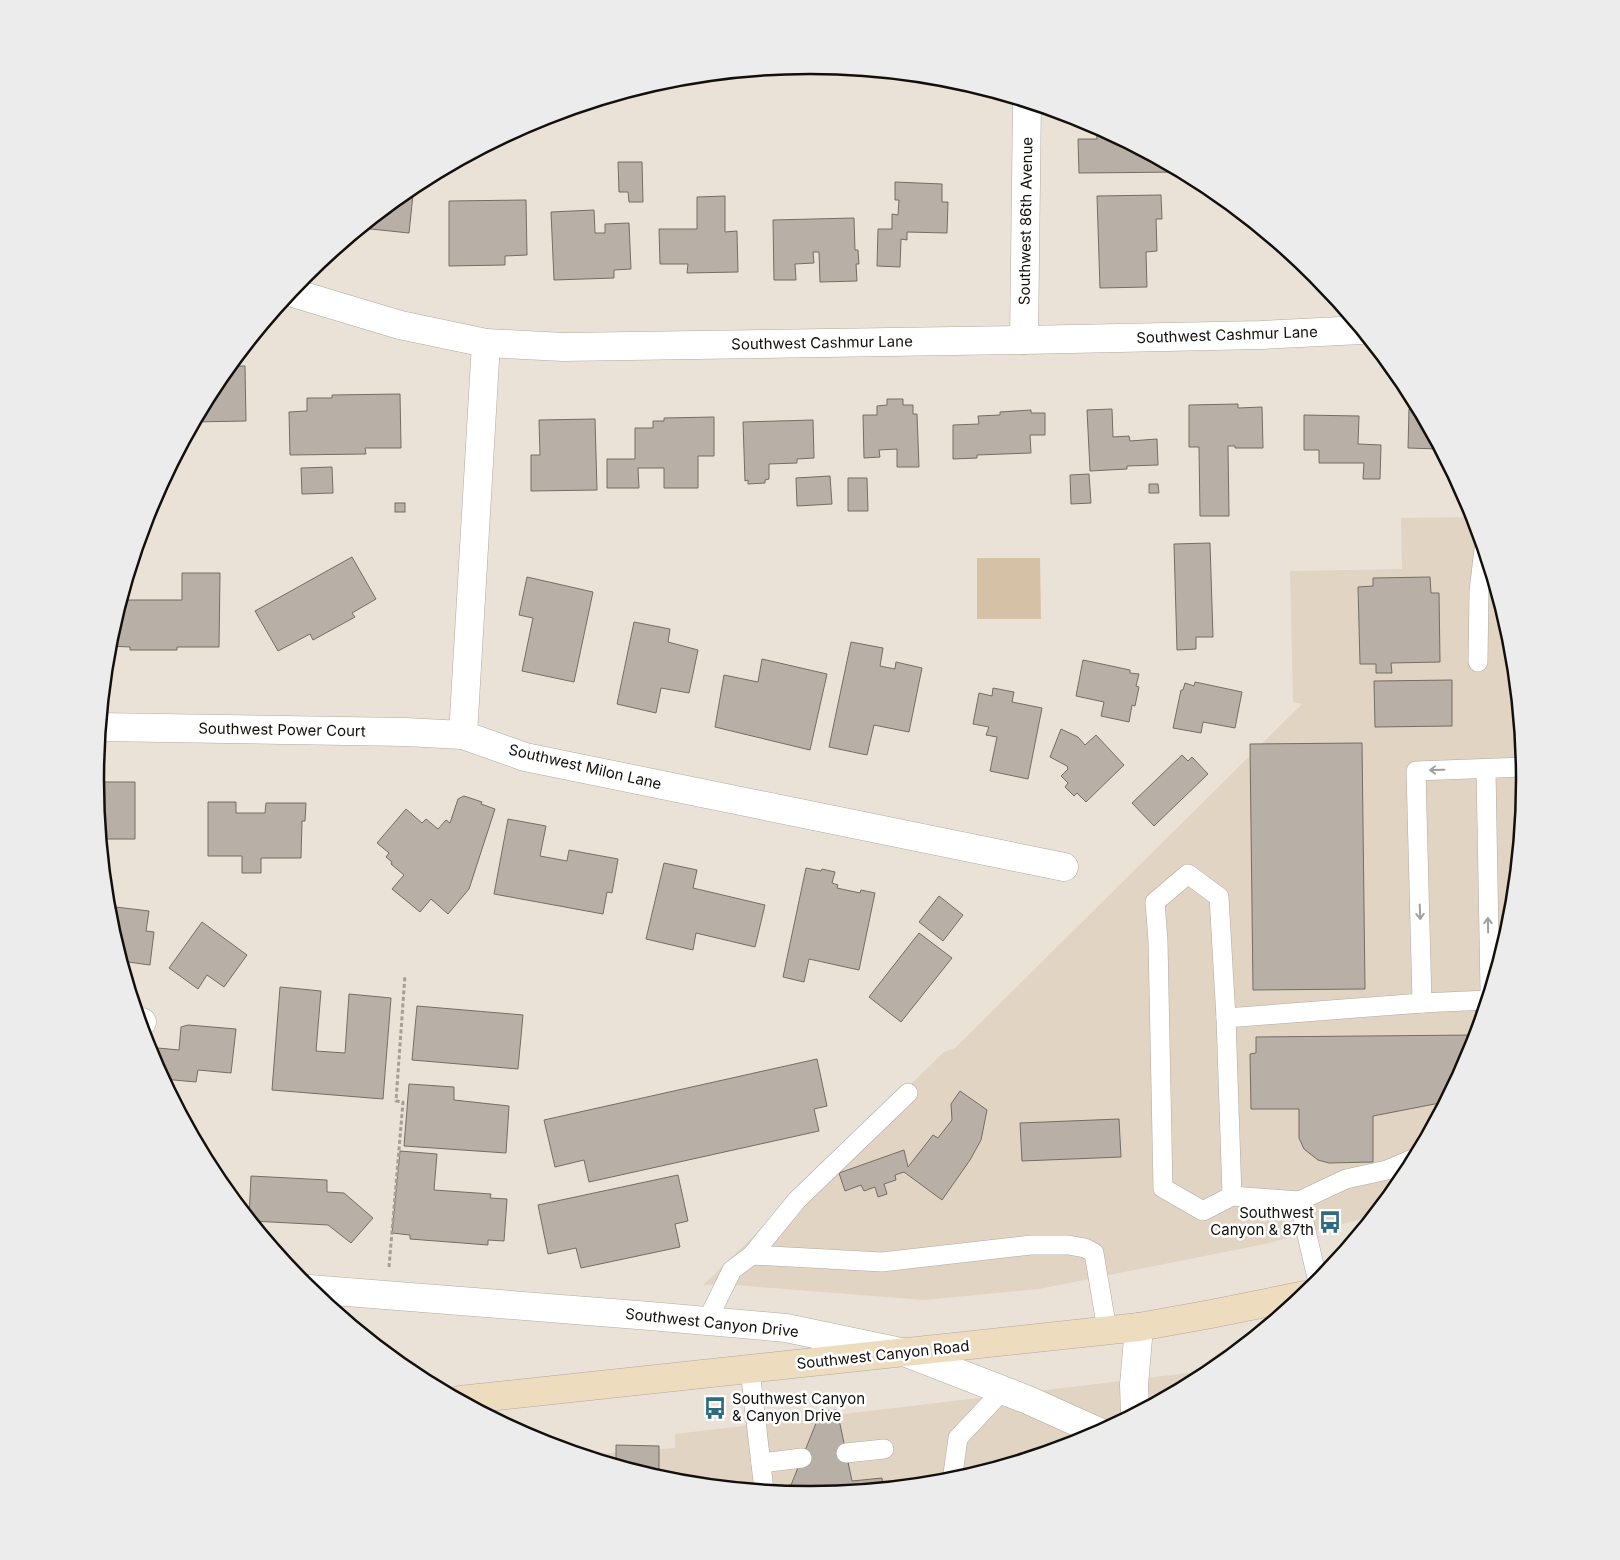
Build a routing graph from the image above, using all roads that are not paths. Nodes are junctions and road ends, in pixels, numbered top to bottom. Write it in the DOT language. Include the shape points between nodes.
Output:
graph roads {
  1 [pos="1028,108"];
  2 [pos="298,294"];
  3 [pos="1354,330"];
  4 [pos="1024,340"];
  5 [pos="486,343"];
  6 [pos="1482,564"];
  7 [pos="1478,662"];
  8 [pos="106,727"];
  9 [pos="463,736"];
  10 [pos="1516,768"];
  11 [pos="1486,770"];
  12 [pos="1064,867"];
  13 [pos="1490,971"];
  14 [pos="1481,1000"];
  15 [pos="1422,1003"];
  16 [pos="1226,1018"];
  17 [pos="908,1093"];
  18 [pos="1403,1163"];
  19 [pos="1232,1196"];
  20 [pos="1298,1201"];
  21 [pos="752,1255"];
  22 [pos="1316,1272"];
  23 [pos="322,1290"];
  24 [pos="1289,1298"];
  25 [pos="707,1321"];
  26 [pos="1139,1327"];
  27 [pos="1107,1330"];
  28 [pos="904,1352"];
  29 [pos="750,1370"];
  30 [pos="1003,1390"];
  31 [pos="470,1399"];
  32 [pos="1134,1407"];
  33 [pos="1085,1430"];
  34 [pos="884,1449"];
  35 [pos="846,1453"];
  36 [pos="802,1458"];
  37 [pos="761,1463"];
  38 [pos="953,1472"];
  39 [pos="763,1485"];
  1 -- 4 [label="street, Southwest 86th Avenue"];
  2 -- 5 [label="street, Southwest Cashmur Lane" via="400,325"];
  3 -- 4 [label="street, Southwest Cashmur Lane"];
  4 -- 5 [label="street, Southwest Cashmur Lane" via="563,347"];
  5 -- 9 [label="street"];
  6 -- 7 [label="lane"];
  8 -- 9 [label="street, Southwest Power Court" via="405,732"];
  9 -- 12 [label="street, Southwest Milon Lane" via="526,757"];
  10 -- 11 [label="lane"];
  13 -- 11 [label="lane, one-way"];
  11 -- 15 [label="lane, one-way" via="1416,771"];
  14 -- 15 [label="lane"];
  15 -- 16 [label="lane"];
  16 -- 19 [label="lane"];
  16 -- 19 [label="lane" via="1219,897 1188,874 1155,902 1163,1188 1203,1211"];
  17 -- 21 [label="lane" via="797,1200"];
  18 -- 20 [label="lane" via="1346,1179"];
  19 -- 20 [label="lane"];
  20 -- 22 [label="lane"];
  21 -- 25 [label="lane" via="732,1270"];
  21 -- 27 [label="lane" via="882,1262 1031,1245 1085,1248 1094,1253"];
  23 -- 25 [label="street, Southwest Canyon Drive"];
  24 -- 26 [label="main road, Southwest Canyon Road"];
  25 -- 28 [label="street, Southwest Canyon Drive" via="786,1328"];
  26 -- 27 [label="main road, Southwest Canyon Road"];
  26 -- 32 [label="street"];
  27 -- 28 [label="main road, Southwest Canyon Road"];
  28 -- 29 [label="main road, Southwest Canyon Road"];
  28 -- 30 [label="street, Southwest Canyon Drive"];
  29 -- 31 [label="main road, Southwest Canyon Road"];
  29 -- 37 [label="lane"];
  30 -- 33 [label="street, Southwest Canyon Drive"];
  30 -- 38 [label="lane" via="958,1438"];
  34 -- 35 [label="lane"];
  36 -- 37 [label="lane"];
  37 -- 39 [label="lane"];
}
